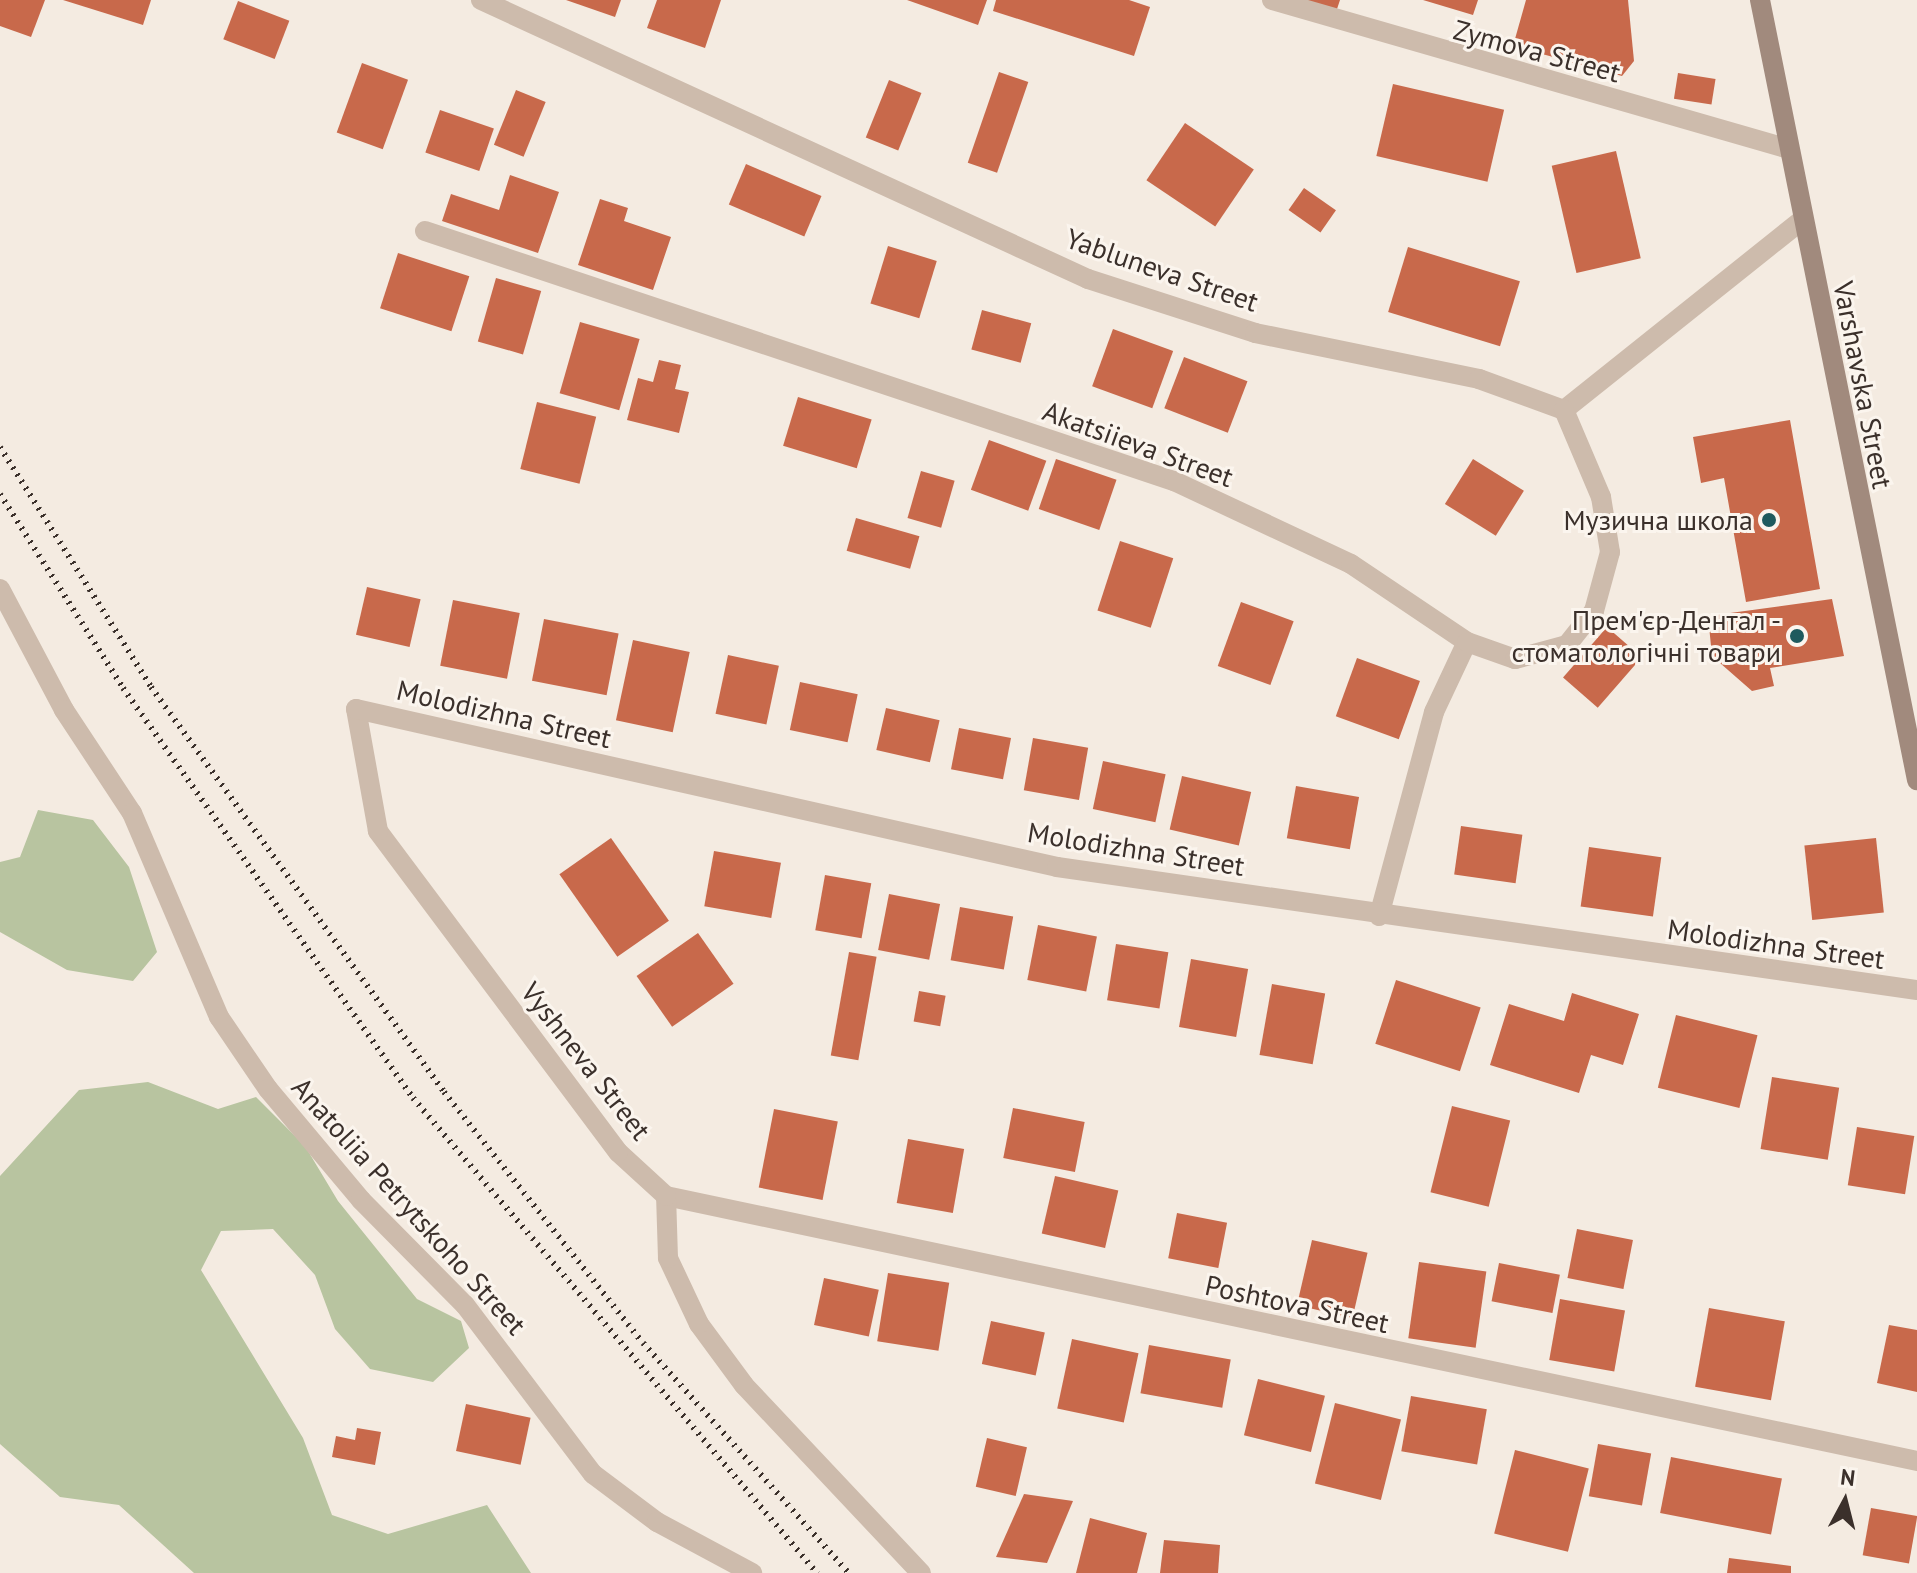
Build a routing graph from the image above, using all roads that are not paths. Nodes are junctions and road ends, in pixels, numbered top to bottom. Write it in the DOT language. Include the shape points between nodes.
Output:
graph roads {
  1 [pos="481,0"];
  2 [pos="545,0"];
  3 [pos="1272,0"];
  4 [pos="1760,0"];
  5 [pos="538,20"];
  6 [pos="1789,149"];
  7 [pos="1803,219"];
  8 [pos="425,231"];
  9 [pos="1564,410"];
  10 [pos="0,589"];
  11 [pos="1467,642"];
  12 [pos="356,709"];
  13 [pos="1917,780"];
  14 [pos="1379,916"];
  15 [pos="1917,990"];
  16 [pos="666,1196"];
  17 [pos="1917,1461"];
  18 [pos="752,1573"];
  19 [pos="921,1573"];
  1 -- 5 [label="street, Yabluneva Street"];
  2 -- 5 [label="street"];
  3 -- 6 [label="street, Zymova Street"];
  4 -- 6 [label="street, Varshavska Street"];
  5 -- 9 [label="street, Yabluneva Street" via="1088,279 1255,333 1479,379"];
  6 -- 7 [label="street, Varshavska Street"];
  7 -- 9 [label="street"];
  7 -- 13 [label="street, Varshavska Street"];
  8 -- 11 [label="street, Akatsiieva Street" via="1174,481 1351,564"];
  9 -- 11 [label="street, Akatsiieva Street" via="1601,497 1610,552 1594,611 1567,645 1543,654 1515,659"];
  10 -- 18 [label="street, Anatoliia Petrytskoho Street" via="64,710 132,813 219,1017 268,1089 361,1200 465,1305 593,1474 657,1522"];
  11 -- 14 [label="street" via="1434,712"];
  12 -- 14 [label="street, Molodizhna Street" via="1057,867"];
  12 -- 16 [label="street, Vyshneva Street" via="378,831 618,1152"];
  14 -- 15 [label="street, Molodizhna Street"];
  16 -- 17 [label="street, Poshtova Street"];
  16 -- 19 [label="street" via="668,1258 699,1324 744,1385"];
}
